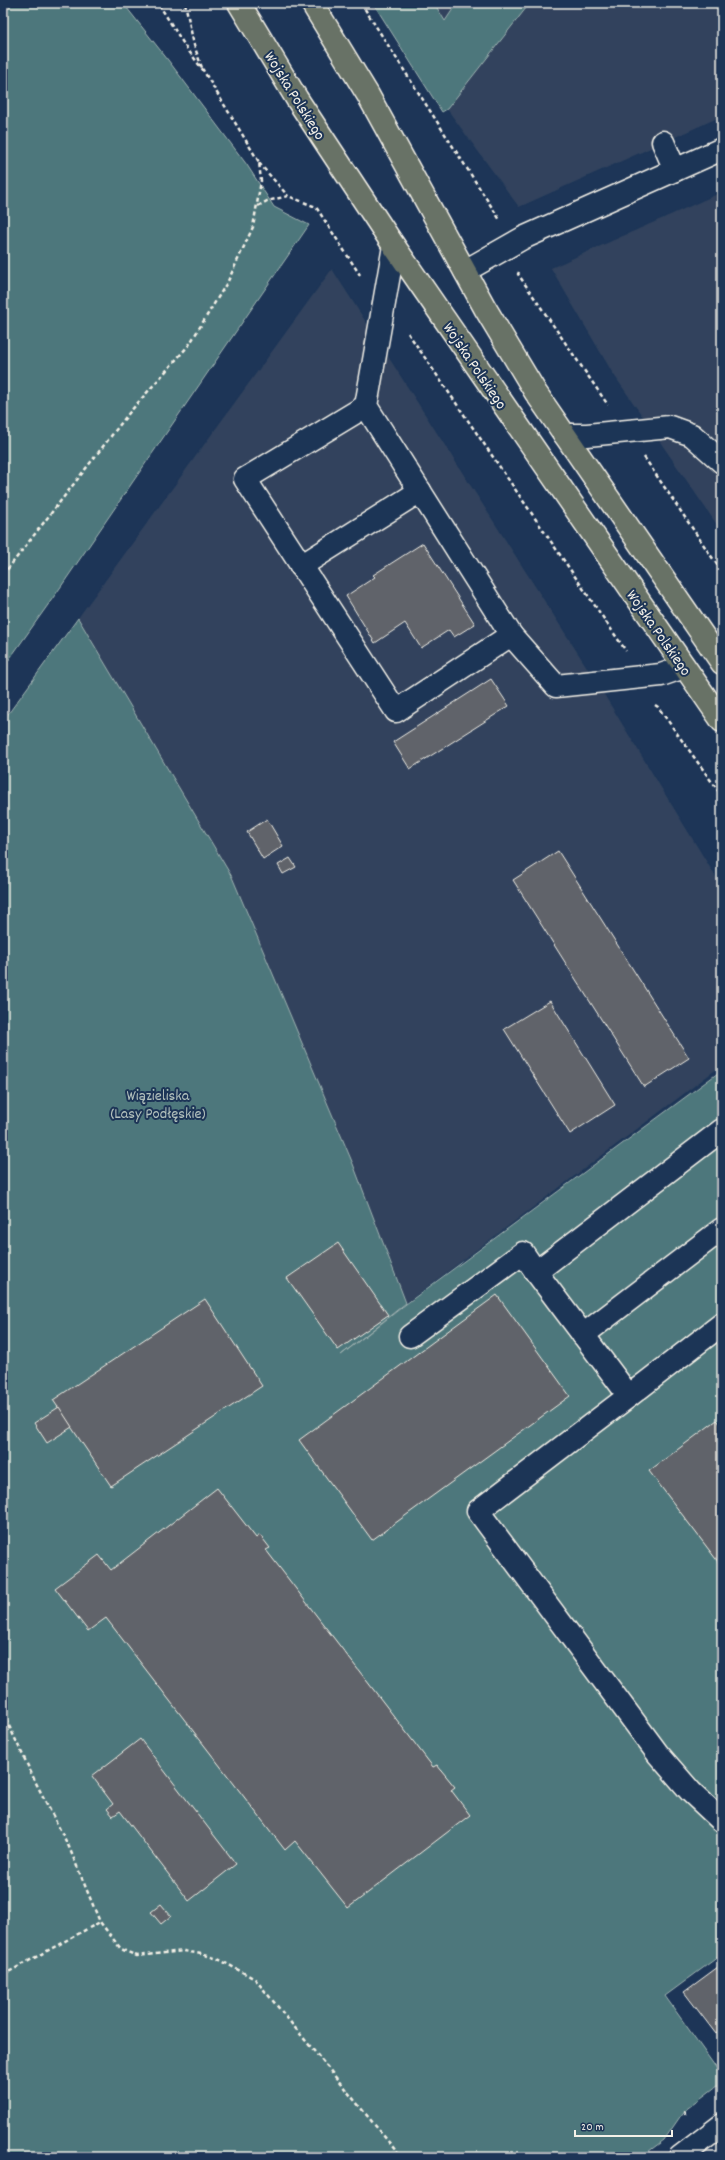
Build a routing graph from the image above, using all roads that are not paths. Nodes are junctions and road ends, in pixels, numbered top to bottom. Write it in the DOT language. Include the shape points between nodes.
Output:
graph roads {
  1 [pos="239,3"];
  2 [pos="312,3"];
  3 [pos="663,142"];
  4 [pos="722,149"];
  5 [pos="675,170"];
  6 [pos="394,246"];
  7 [pos="465,271"];
  8 [pos="366,406"];
  9 [pos="565,434"];
  10 [pos="722,462"];
  11 [pos="420,491"];
  12 [pos="301,566"];
  13 [pos="511,635"];
  14 [pos="722,663"];
  15 [pos="684,667"];
  16 [pos="722,721"];
  17 [pos="722,1130"];
  18 [pos="722,1229"];
  19 [pos="536,1272"];
  20 [pos="722,1324"];
  21 [pos="583,1335"];
  22 [pos="410,1336"];
  23 [pos="629,1396"];
  24 [pos="722,1821"];
  25 [pos="722,2125"];
  26 [pos="680,2157"];
  1 -- 6 [label="main road, Wojska Polskiego" via="297,99"];
  2 -- 7 [label="main road, Wojska Polskiego" via="376,108"];
  3 -- 5 [label="street"];
  4 -- 5 [label="street"];
  5 -- 7 [label="street" via="523,238"];
  6 -- 8 [label="street"];
  6 -- 15 [label="main road, Wojska Polskiego"];
  7 -- 9 [label="main road, Wojska Polskiego" via="510,351"];
  8 -- 11 [label="street"];
  8 -- 12 [label="street" via="245,479"];
  9 -- 10 [label="street" via="670,427 692,435"];
  9 -- 14 [label="main road, Wojska Polskiego"];
  11 -- 12 [label="street"];
  11 -- 13 [label="street"];
  12 -- 13 [label="street" via="396,711"];
  13 -- 15 [label="street" via="556,686 660,675"];
  15 -- 16 [label="main road, Wojska Polskiego"];
  17 -- 19 [label="street"];
  18 -- 21 [label="street"];
  19 -- 21 [label="street"];
  19 -- 22 [label="street" via="523,1253"];
  20 -- 23 [label="street"];
  21 -- 23 [label="street"];
  23 -- 24 [label="street" via="478,1511 658,1754 691,1792"];
  25 -- 26 [label="street"];
}
